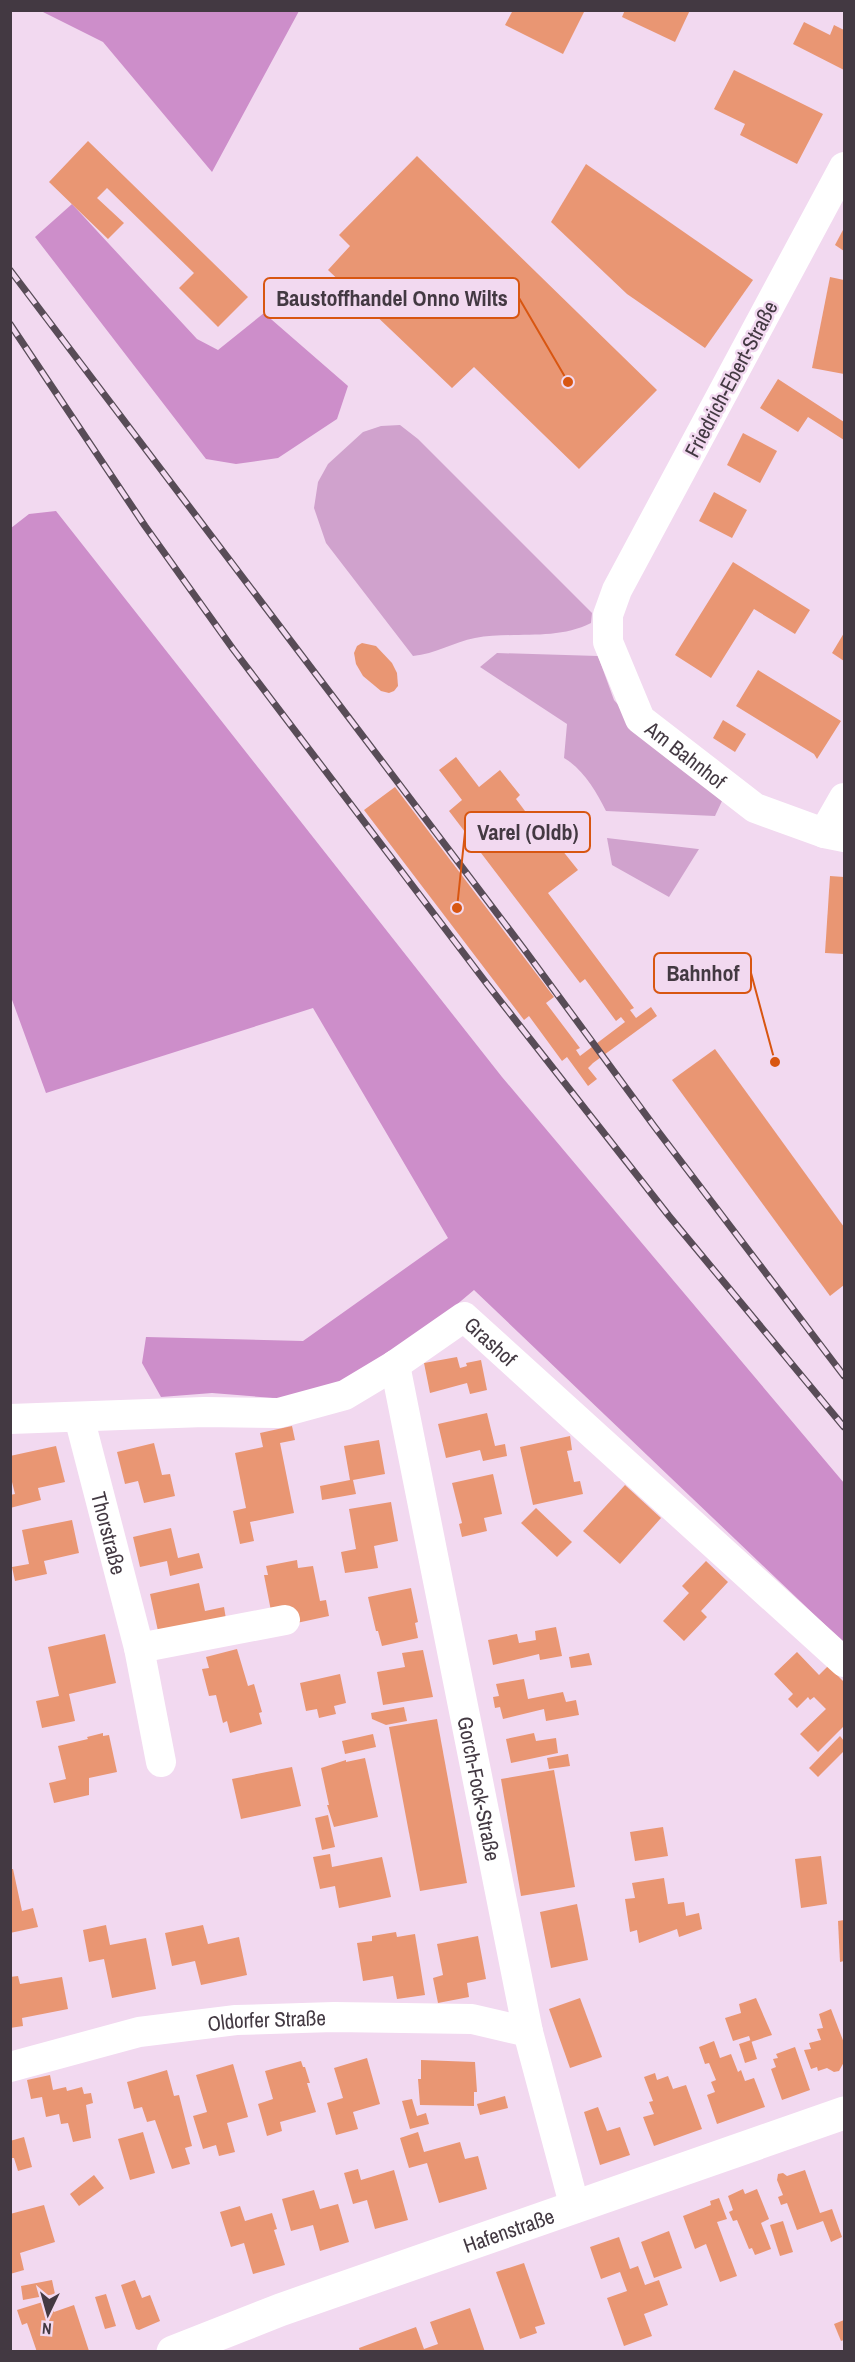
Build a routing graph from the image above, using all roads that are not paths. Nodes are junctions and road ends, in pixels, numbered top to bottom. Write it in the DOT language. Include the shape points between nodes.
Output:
graph roads {
  1 [pos="844,167"];
  2 [pos="617,590"];
  3 [pos="844,798"];
  4 [pos="834,835"];
  5 [pos="395,1365"];
  6 [pos="80,1417"];
  7 [pos="10,1419"];
  8 [pos="285,1620"];
  9 [pos="139,1648"];
  10 [pos="844,1662"];
  11 [pos="161,1762"];
  12 [pos="528,2032"];
  13 [pos="10,2067"];
  14 [pos="844,2113"];
  15 [pos="575,2208"];
  16 [pos="215,2344"];
  17 [pos="173,2352"];
  1 -- 2 [label="street, Friedrich-Ebert-Straße"];
  2 -- 4 [label="street, Am Bahnhof" via="608,615 608,642 640,719 755,808"];
  3 -- 4 [label="street"];
  5 -- 6 [label="street, Grashof" via="345,1395 279,1413"];
  5 -- 10 [label="street, Grashof" via="464,1317"];
  5 -- 12 [label="street, Gorch-Fock-Straße"];
  6 -- 7 [label="street, Grashof"];
  6 -- 9 [label="street, Thorstraße"];
  8 -- 9 [label="street"];
  9 -- 11 [label="street, Thorstraße"];
  12 -- 13 [label="street, Oldorfer Straße" via="472,2019 236,2020 139,2032"];
  12 -- 15 [label="street, Gorch-Fock-Straße"];
  14 -- 15 [label="street, Hafenstraße"];
  15 -- 16 [label="street, Hafenstraße" via="280,2310"];
  16 -- 17 [label="street, Hafenstraße"];
}
